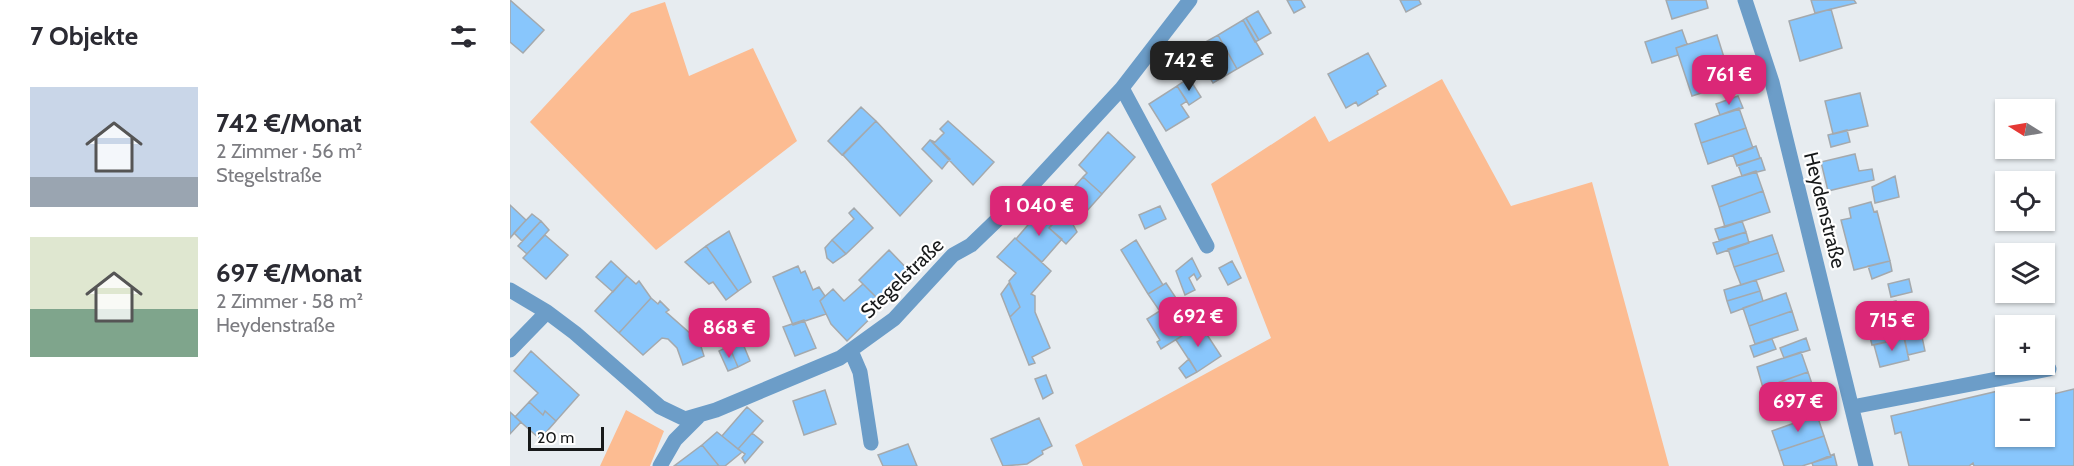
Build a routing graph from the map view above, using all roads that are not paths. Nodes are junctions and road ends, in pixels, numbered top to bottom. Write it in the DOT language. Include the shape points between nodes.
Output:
graph roads {
  1 [pos="1190,0"];
  2 [pos="1745,0"];
  3 [pos="1122,88"];
  4 [pos="1207,246"];
  5 [pos="510,290"];
  6 [pos="547,312"];
  7 [pos="510,350"];
  8 [pos="851,351"];
  9 [pos="2018,375"];
  10 [pos="1852,407"];
  11 [pos="698,417"];
  12 [pos="871,443"];
  13 [pos="660,466"];
  14 [pos="1866,466"];
  1 -- 3 [label="street, Stegelstraße"];
  2 -- 10 [label="street, Heydenstraße" via="1772,82"];
  3 -- 4 [label="street"];
  3 -- 8 [label="street, Stegelstraße" via="1023,195 970,244 952,255 894,318"];
  5 -- 6 [label="street"];
  6 -- 7 [label="street"];
  6 -- 11 [label="street" via="660,408 685,419"];
  8 -- 11 [label="street, Stegelstraße"];
  8 -- 12 [label="street" via="861,372"];
  9 -- 10 [label="street"];
  10 -- 14 [label="street, Heydenstraße"];
  11 -- 13 [label="street, Stegelstraße" via="675,440"];
}
